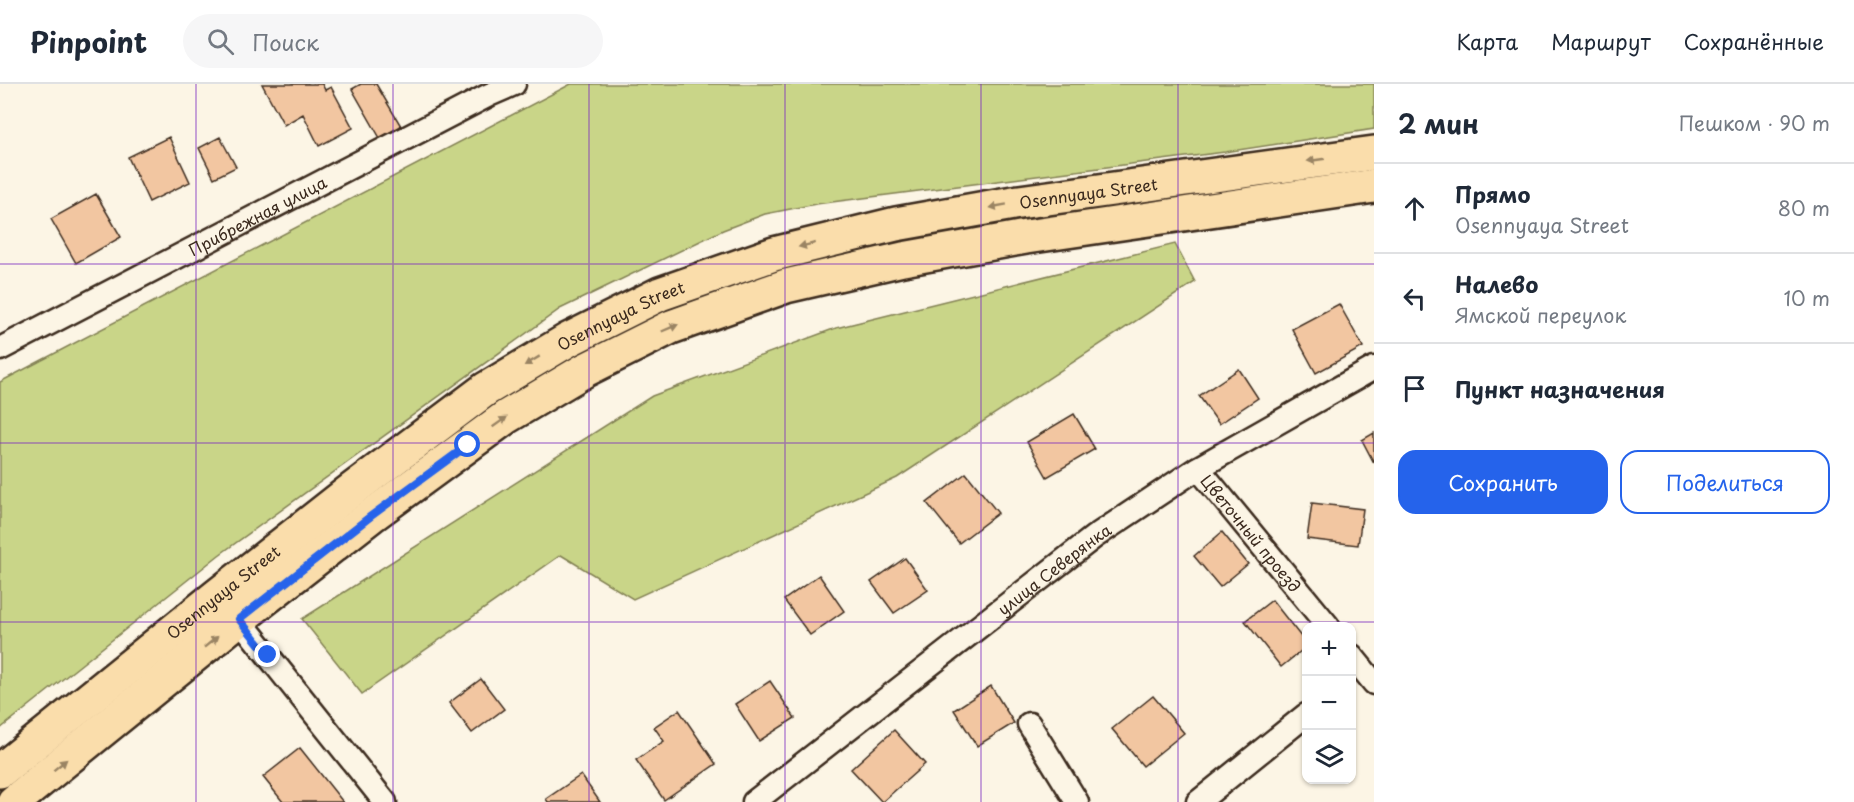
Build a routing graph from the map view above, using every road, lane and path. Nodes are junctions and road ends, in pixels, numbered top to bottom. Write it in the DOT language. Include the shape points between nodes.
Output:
graph roads {
  1 [pos="514,84"];
  2 [pos="1374,153"];
  3 [pos="1374,186"];
  4 [pos="0,349"];
  5 [pos="1374,368"];
  6 [pos="1198,468"];
  7 [pos="239,619"];
  8 [pos="1324,622"];
  9 [pos="1302,718"];
  10 [pos="1029,724"];
  11 [pos="0,771"];
  12 [pos="759,801"];
  13 [pos="14,802"];
  14 [pos="385,802"];
  15 [pos="1077,802"];
  16 [pos="1198,802"];
  1 -- 4 [label="street, Прибрежная улица"];
  2 -- 11 [label="main road, Osennyaya Street, one-way" via="1019,202 896,224 774,254 660,294 568,340 486,389 349,492"];
  7 -- 3 [label="main road, Osennyaya Street, one-way" via="506,417 585,370 671,327 786,286 903,259"];
  5 -- 6 [label="street, улица Северянка"];
  6 -- 8 [label="street, Цветочный проезд"];
  6 -- 12 [label="street, улица Северянка" via="1094,537"];
  13 -- 7 [label="main road, Osennyaya Street, one-way"];
  7 -- 14 [label="street"];
  9 -- 16 [label="street"];
  10 -- 15 [label="street"];
}
